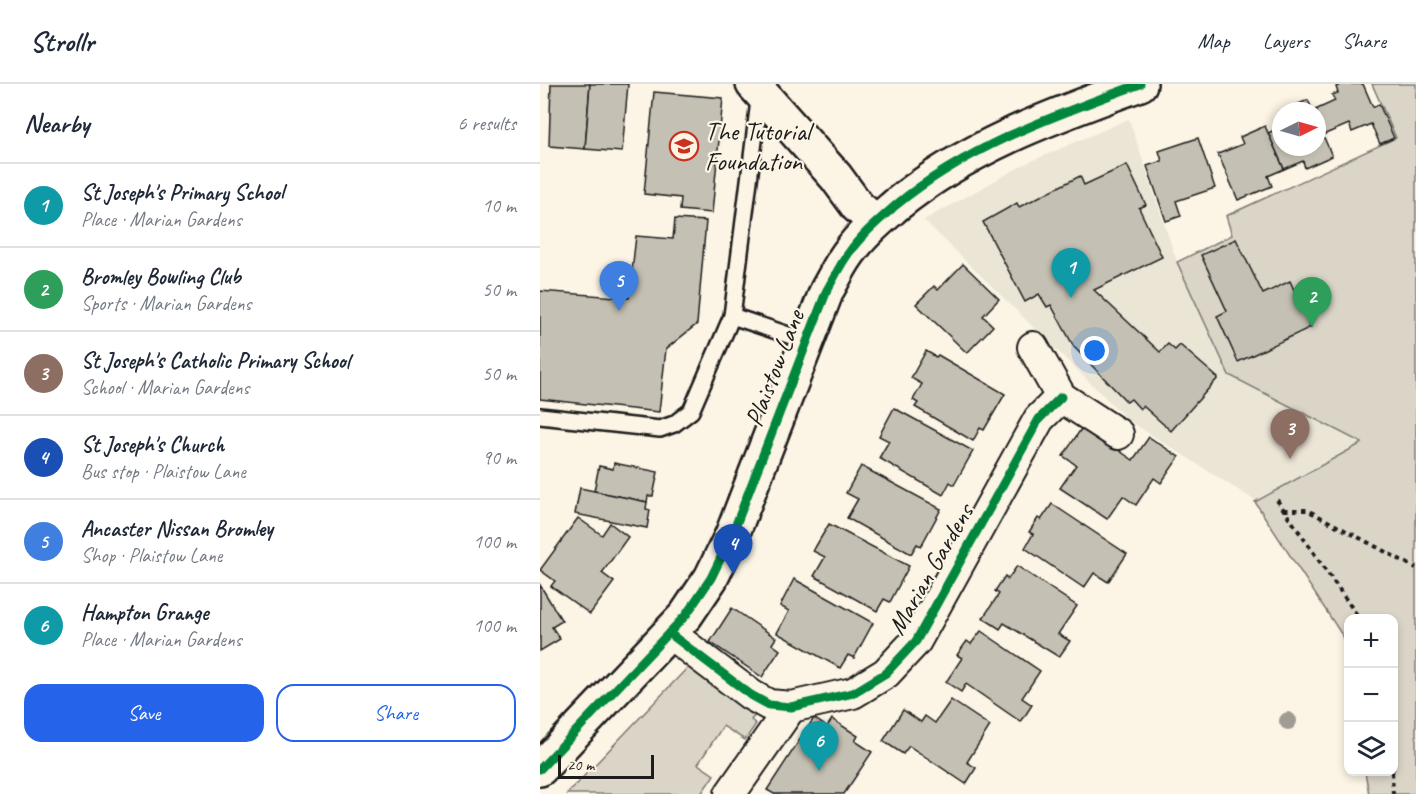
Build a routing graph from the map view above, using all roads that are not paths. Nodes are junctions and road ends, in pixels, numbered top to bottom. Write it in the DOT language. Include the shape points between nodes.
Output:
graph roads {
  1 [pos="1140,84"];
  2 [pos="756,89"];
  3 [pos="876,222"];
  4 [pos="732,316"];
  5 [pos="806,341"];
  6 [pos="1033,348"];
  7 [pos="1061,397"];
  8 [pos="540,416"];
  9 [pos="1118,434"];
  10 [pos="669,633"];
  11 [pos="791,707"];
  12 [pos="540,769"];
  13 [pos="730,794"];
  1 -- 3 [label="street, Plaistow Lane" via="1042,120 966,156 927,180"];
  2 -- 3 [label="street" via="858,207"];
  2 -- 4 [label="lane"];
  3 -- 5 [label="street, Plaistow Lane" via="848,253 827,290"];
  4 -- 5 [label="lane"];
  4 -- 8 [label="lane" via="691,411 674,424 660,429"];
  5 -- 10 [label="street, Plaistow Lane" via="732,535 711,578"];
  6 -- 7 [label="street"];
  7 -- 9 [label="street"];
  7 -- 11 [label="street, Marian Gardens" via="1040,419 916,642 886,673 853,693"];
  10 -- 11 [label="street, Marian Gardens" via="751,695 769,705"];
  10 -- 12 [label="street, Plaistow Lane"];
  11 -- 13 [label="street"];
}
